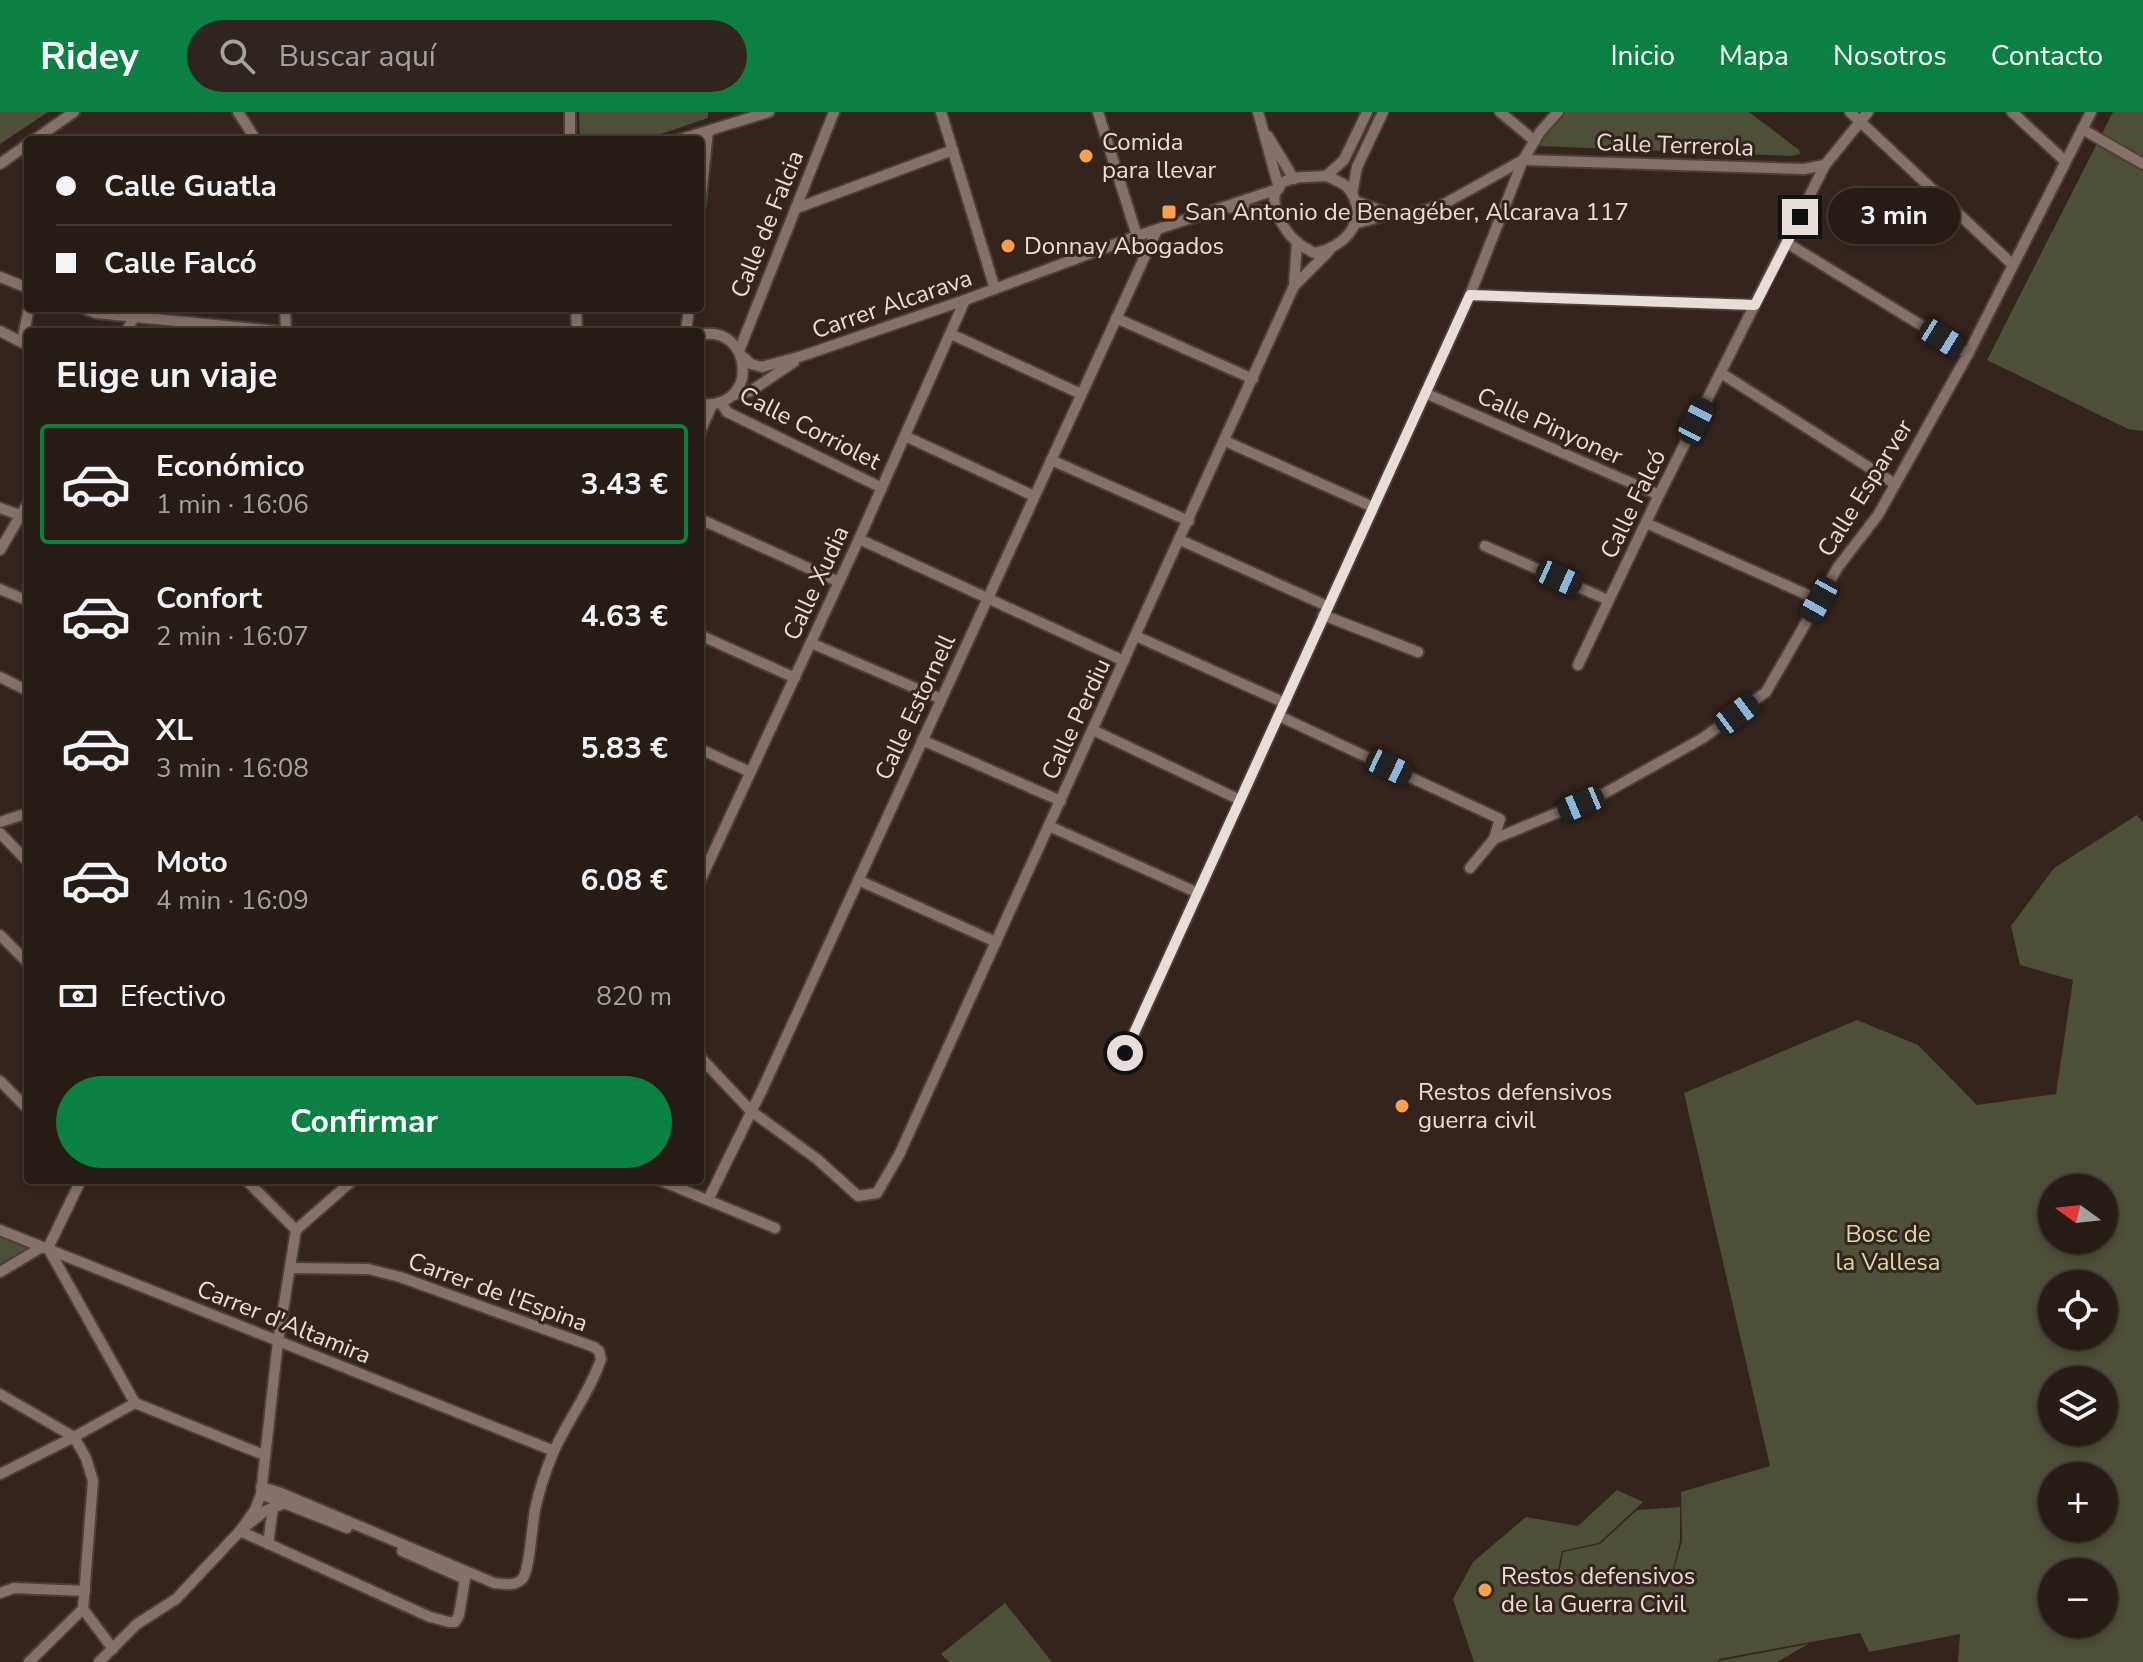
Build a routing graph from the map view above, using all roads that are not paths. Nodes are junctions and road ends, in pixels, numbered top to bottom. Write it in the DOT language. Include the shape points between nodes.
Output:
graph roads {
  1 [pos="74,112"];
  2 [pos="238,112"];
  3 [pos="570,112"];
  4 [pos="769,112"];
  5 [pos="834,112"];
  6 [pos="941,112"];
  7 [pos="1098,112"];
  8 [pos="1258,112"];
  9 [pos="1367,112"];
  10 [pos="1383,112"];
  11 [pos="1500,112"];
  12 [pos="1558,112"];
  13 [pos="1850,112"];
  14 [pos="2012,112"];
  15 [pos="2091,112"];
  16 [pos="1865,116"];
  17 [pos="1263,128"];
  18 [pos="2082,129"];
  19 [pos="708,131"];
  20 [pos="40,136"];
  21 [pos="253,136"];
  22 [pos="570,136"];
  23 [pos="691,136"];
  24 [pos="1535,141"];
  25 [pos="24,147"];
  26 [pos="953,150"];
  27 [pos="1523,160"];
  28 [pos="2065,161"];
  29 [pos="0,164"];
  30 [pos="2143,164"];
  31 [pos="1825,165"];
  32 [pos="704,168"];
  33 [pos="1326,176"];
  34 [pos="1294,179"];
  35 [pos="1278,189"];
  36 [pos="1353,198"];
  37 [pos="1221,207"];
  38 [pos="797,208"];
  39 [pos="1276,213"];
  40 [pos="1390,214"];
  41 [pos="1354,224"];
  42 [pos="1157,230"];
  43 [pos="1137,236"];
  44 [pos="1297,242"];
  45 [pos="1787,243"];
  46 [pos="1330,250"];
  47 [pos="2013,265"];
  48 [pos="0,277"];
  49 [pos="24,286"];
  50 [pos="1294,286"];
  51 [pos="995,289"];
  52 [pos="1470,295"];
  53 [pos="965,300"];
  54 [pos="1755,305"];
  55 [pos="93,312"];
  56 [pos="134,317"];
  57 [pos="1116,318"];
  58 [pos="128,328"];
  59 [pos="245,328"];
  60 [pos="0,331"];
  61 [pos="951,334"];
  62 [pos="704,335"];
  63 [pos="24,343"];
  64 [pos="740,353"];
  65 [pos="1968,354"];
  66 [pos="802,356"];
  67 [pos="1721,373"];
  68 [pos="1253,379"];
  69 [pos="1425,393"];
  70 [pos="1081,394"];
  71 [pos="733,395"];
  72 [pos="708,406"];
  73 [pos="905,436"];
  74 [pos="1225,441"];
  75 [pos="1051,460"];
  76 [pos="1895,484"];
  77 [pos="882,488"];
  78 [pos="1659,495"];
  79 [pos="1034,496"];
  80 [pos="1373,507"];
  81 [pos="0,508"];
  82 [pos="24,517"];
  83 [pos="704,521"];
  84 [pos="1189,521"];
  85 [pos="1646,523"];
  86 [pos="859,539"];
  87 [pos="1180,540"];
  88 [pos="1485,546"];
  89 [pos="0,550"];
  90 [pos="839,582"];
  91 [pos="0,589"];
  92 [pos="988,597"];
  93 [pos="24,599"];
  94 [pos="1608,600"];
  95 [pos="1819,600"];
  96 [pos="1325,611"];
  97 [pos="1136,636"];
  98 [pos="704,637"];
  99 [pos="811,643"];
  100 [pos="1418,652"];
  101 [pos="1124,661"];
  102 [pos="1578,665"];
  103 [pos="0,677"];
  104 [pos="795,678"];
  105 [pos="24,689"];
  106 [pos="941,699"];
  107 [pos="1285,703"];
  108 [pos="1279,716"];
  109 [pos="1093,730"];
  110 [pos="922,740"];
  111 [pos="704,751"];
  112 [pos="750,772"];
  113 [pos="1240,800"];
  114 [pos="1061,801"];
  115 [pos="24,814"];
  116 [pos="0,822"];
  117 [pos="1049,826"];
  118 [pos="0,833"];
  119 [pos="1494,839"];
  120 [pos="24,858"];
  121 [pos="1470,868"];
  122 [pos="704,872"];
  123 [pos="858,880"];
  124 [pos="1198,893"];
  125 [pos="0,935"];
  126 [pos="996,942"];
  127 [pos="24,959"];
  128 [pos="1125,1053"];
  129 [pos="704,1061"];
  130 [pos="0,1081"];
  131 [pos="24,1105"];
  132 [pos="751,1111"];
  133 [pos="79,1184"];
  134 [pos="250,1184"];
  135 [pos="348,1184"];
  136 [pos="669,1184"];
  137 [pos="708,1200"];
  138 [pos="775,1228"];
  139 [pos="0,1230"];
  140 [pos="296,1230"];
  141 [pos="45,1248"];
  142 [pos="290,1268"];
  143 [pos="0,1272"];
  144 [pos="278,1341"];
  145 [pos="0,1394"];
  146 [pos="135,1403"];
  147 [pos="74,1437"];
  148 [pos="554,1451"];
  149 [pos="264,1455"];
  150 [pos="0,1474"];
  151 [pos="261,1490"];
  152 [pos="285,1503"];
  153 [pos="273,1507"];
  154 [pos="240,1531"];
  155 [pos="268,1544"];
  156 [pos="85,1591"];
  157 [pos="0,1593"];
  158 [pos="83,1609"];
  159 [pos="113,1649"];
  160 [pos="29,1662"];
  161 [pos="99,1662"];
  1 -- 20 [label="street"];
  2 -- 21 [label="street"];
  3 -- 22 [label="street"];
  4 -- 19 [label="street"];
  5 -- 38 [label="street, Calle de Falcia"];
  6 -- 26 [label="street"];
  7 -- 43 [label="street"];
  8 -- 17 [label="street"];
  9 -- 33 [label="street" via="1344,160"];
  10 -- 36 [label="street" via="1357,167"];
  11 -- 24 [label="street"];
  12 -- 24 [label="street"];
  13 -- 16 [label="street"];
  14 -- 28 [label="street"];
  15 -- 18 [label="street, Calle Esparver"];
  16 -- 31 [label="street, Calle Falcó"];
  16 -- 47 [label="street"];
  17 -- 34 [label="street"];
  17 -- 35 [label="street"];
  18 -- 28 [label="street, Calle Esparver"];
  18 -- 30 [label="street"];
  19 -- 23 [label="street"];
  19 -- 32 [label="street"];
  24 -- 27 [label="street"];
  25 -- 29 [label="street"];
  26 -- 38 [label="street"];
  26 -- 51 [label="street"];
  27 -- 31 [label="street, Calle Terrerola" via="1804,169"];
  27 -- 40 [label="street" via="1444,204 1413,214"];
  27 -- 52 [label="street"];
  28 -- 47 [label="street, Calle Esparver"];
  31 -- 45 [label="street, Calle Falcó"];
  33 -- 34 [label="street"];
  33 -- 36 [label="street" via="1346,185"];
  34 -- 35 [label="street"];
  35 -- 37 [label="street, Carrer Alcarava"];
  35 -- 39 [label="street"];
  36 -- 40 [label="street"];
  36 -- 41 [label="street"];
  37 -- 39 [label="street, Carrer Alcarava"];
  37 -- 42 [label="street, Carrer Alcarava"];
  38 -- 64 [label="street, Calle de Falcia"];
  39 -- 44 [label="street"];
  40 -- 41 [label="street"];
  41 -- 46 [label="street" via="1347,238"];
  42 -- 43 [label="street, Carrer Alcarava"];
  42 -- 57 [label="street, Calle Estornell"];
  43 -- 51 [label="street, Carrer Alcarava"];
  44 -- 46 [label="street" via="1314,253"];
  44 -- 50 [label="street, Calle Perdiu"];
  45 -- 54 [label="street, Calle Falcó"];
  45 -- 65 [label="street"];
  46 -- 50 [label="street, Calle Perdiu"];
  47 -- 65 [label="street, Calle Esparver"];
  48 -- 49 [label="street"];
  50 -- 68 [label="street, Calle Perdiu"];
  51 -- 53 [label="street, Carrer Alcarava"];
  52 -- 54 [label="street"];
  52 -- 69 [label="street"];
  53 -- 61 [label="street, Calle Xudia"];
  53 -- 66 [label="street, Carrer Alcarava"];
  54 -- 67 [label="street, Calle Falcó"];
  55 -- 56 [label="street"];
  56 -- 58 [label="street"];
  56 -- 59 [label="street"];
  57 -- 68 [label="street"];
  57 -- 70 [label="street, Calle Estornell"];
  60 -- 63 [label="street"];
  61 -- 70 [label="street"];
  61 -- 73 [label="street, Calle Xudia"];
  62 -- 64 [label="street, Carrer Alcarava" via="728,340"];
  64 -- 66 [label="street, Carrer Alcarava" via="762,367"];
  64 -- 71 [label="street, Calle de Falcia" via="743,376"];
  65 -- 76 [label="street, Calle Esparver"];
  66 -- 71 [label="street, Carrer Alcarava" via="751,391"];
  67 -- 76 [label="street"];
  67 -- 78 [label="street, Calle Falcó"];
  68 -- 74 [label="street, Calle Perdiu"];
  69 -- 78 [label="street, Calle Pinyoner"];
  69 -- 80 [label="street"];
  70 -- 75 [label="street, Calle Estornell"];
  71 -- 72 [label="street, Carrer Alcarava"];
  72 -- 77 [label="street, Calle Corriolet"];
  73 -- 77 [label="street, Calle Xudia"];
  73 -- 79 [label="street"];
  74 -- 80 [label="street"];
  74 -- 84 [label="street, Calle Perdiu"];
  75 -- 79 [label="street, Calle Estornell"];
  75 -- 84 [label="street"];
  76 -- 95 [label="street, Calle Esparver"];
  77 -- 86 [label="street, Calle Xudia"];
  78 -- 85 [label="street, Calle Falcó"];
  79 -- 92 [label="street, Calle Estornell"];
  80 -- 96 [label="street"];
  81 -- 82 [label="street"];
  82 -- 89 [label="street"];
  83 -- 90 [label="street"];
  84 -- 87 [label="street, Calle Perdiu"];
  85 -- 94 [label="street, Calle Falcó"];
  85 -- 95 [label="street"];
  86 -- 90 [label="street, Calle Xudia"];
  86 -- 92 [label="street"];
  87 -- 96 [label="street"];
  87 -- 97 [label="street, Calle Perdiu"];
  88 -- 94 [label="street"];
  90 -- 99 [label="street, Calle Xudia"];
  91 -- 93 [label="street"];
  92 -- 101 [label="street"];
  92 -- 106 [label="street, Calle Estornell"];
  94 -- 102 [label="street, Calle Falcó"];
  95 -- 119 [label="street, Calle Esparver" via="1766,692 1737,714 1605,793"];
  96 -- 100 [label="street"];
  96 -- 107 [label="street"];
  97 -- 101 [label="street, Calle Perdiu"];
  97 -- 107 [label="street"];
  98 -- 104 [label="street"];
  99 -- 104 [label="street, Calle Xudia"];
  99 -- 106 [label="street"];
  101 -- 109 [label="street, Calle Perdiu"];
  103 -- 105 [label="street"];
  104 -- 112 [label="street, Calle Xudia"];
  106 -- 110 [label="street, Calle Estornell"];
  107 -- 108 [label="street"];
  108 -- 113 [label="street"];
  108 -- 119 [label="street" via="1500,819"];
  109 -- 113 [label="street"];
  109 -- 114 [label="street, Calle Perdiu"];
  110 -- 114 [label="street"];
  110 -- 123 [label="street, Calle Estornell"];
  111 -- 112 [label="street"];
  112 -- 122 [label="street, Calle Xudia"];
  113 -- 124 [label="street"];
  114 -- 117 [label="street, Calle Perdiu"];
  115 -- 116 [label="street"];
  117 -- 124 [label="street"];
  117 -- 126 [label="street, Calle Perdiu"];
  118 -- 120 [label="street"];
  119 -- 121 [label="street"];
  123 -- 126 [label="street"];
  123 -- 132 [label="street, Calle Estornell"];
  124 -- 128 [label="street"];
  125 -- 127 [label="street"];
  126 -- 132 [label="street, Calle Perdiu" via="877,1193 858,1196"];
  129 -- 132 [label="street"];
  130 -- 131 [label="street"];
  132 -- 137 [label="street, Calle Estornell"];
  133 -- 141 [label="street"];
  134 -- 140 [label="street"];
  135 -- 140 [label="street"];
  136 -- 137 [label="street"];
  137 -- 138 [label="street"];
  139 -- 141 [label="street, Carrer d'Altamira"];
  140 -- 142 [label="street"];
  141 -- 143 [label="street"];
  141 -- 144 [label="street, Carrer d'Altamira"];
  141 -- 146 [label="street"];
  142 -- 144 [label="street"];
  142 -- 148 [label="street, Carrer de l'Espina" via="368,1269 400,1277 594,1347 601,1359"];
  144 -- 148 [label="street, Carrer d'Altamira"];
  144 -- 149 [label="street"];
  145 -- 147 [label="street"];
  146 -- 147 [label="street"];
  146 -- 149 [label="street"];
  147 -- 150 [label="street"];
  147 -- 156 [label="street" via="93,1481"];
  148 -- 151 [label="street, Carrer de l'Espina" via="535,1507 524,1576 507,1584 281,1493"];
  149 -- 151 [label="street"];
  151 -- 152 [label="street"];
  151 -- 154 [label="street"];
  152 -- 153 [label="street"];
  152 -- 155 [label="street" via="465,1579 459,1615 455,1622 430,1617"];
  153 -- 154 [label="street"];
  153 -- 155 [label="street"];
  154 -- 155 [label="street"];
  154 -- 159 [label="street" via="176,1599 137,1624"];
  156 -- 157 [label="street" via="14,1588"];
  156 -- 158 [label="street"];
  158 -- 159 [label="street"];
  158 -- 160 [label="street"];
  159 -- 161 [label="street"];
}
